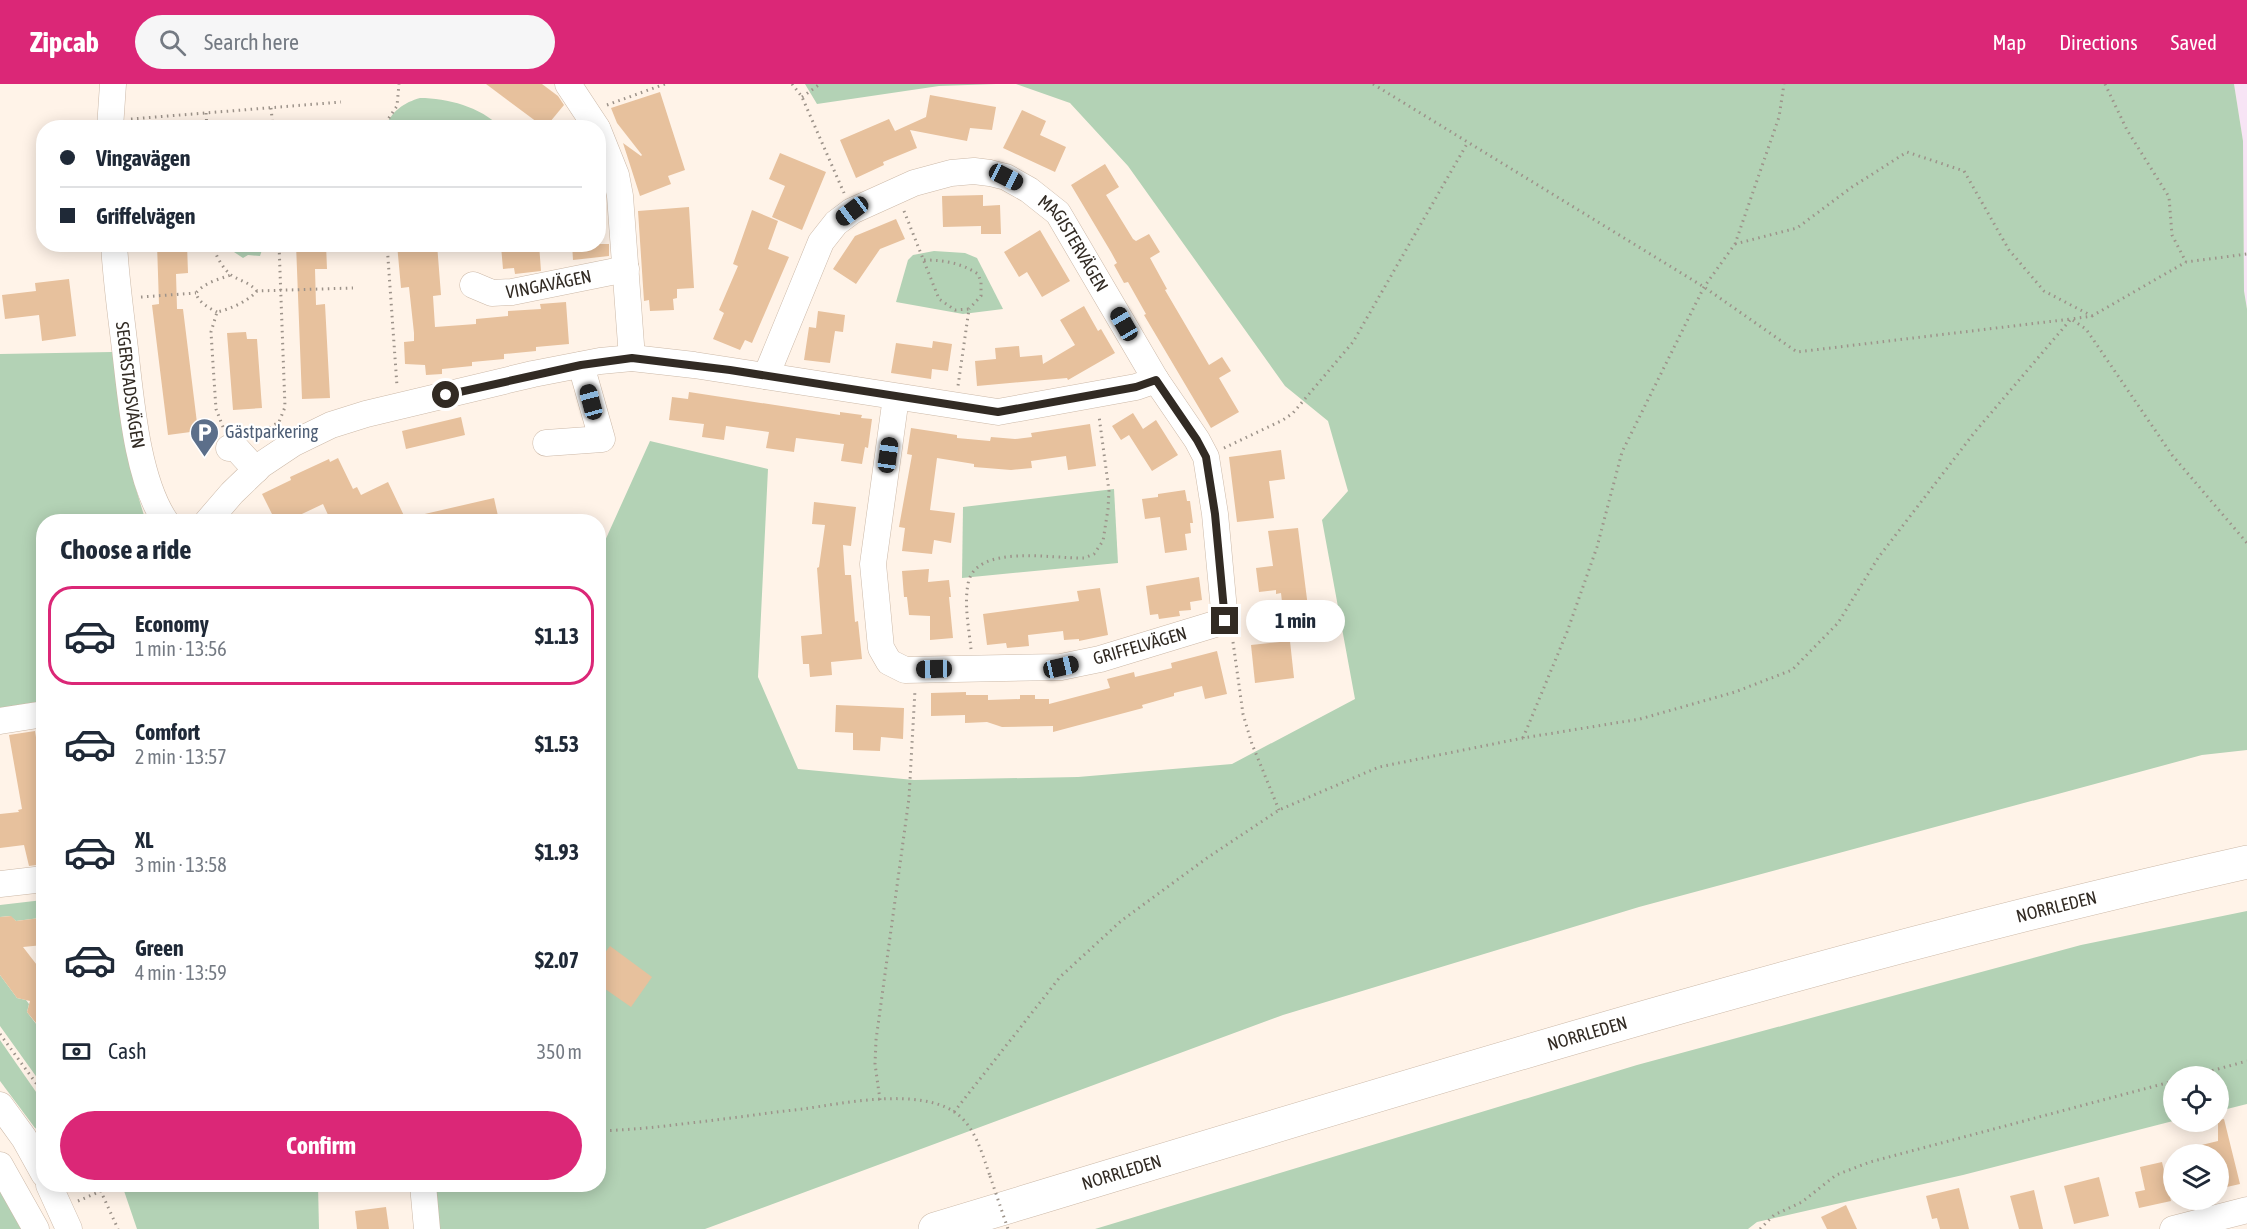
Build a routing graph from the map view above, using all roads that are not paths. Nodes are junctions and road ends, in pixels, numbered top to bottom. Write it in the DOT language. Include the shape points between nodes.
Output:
graph roads {
  1 [pos="113,84"];
  2 [pos="568,84"];
  3 [pos="111,120"];
  4 [pos="592,120"];
  5 [pos="606,151"];
  6 [pos="115,252"];
  7 [pos="626,269"];
  8 [pos="473,285"];
  9 [pos="632,358"];
  10 [pos="581,365"];
  11 [pos="766,376"];
  12 [pos="1156,380"];
  13 [pos="896,397"];
  14 [pos="546,443"];
  15 [pos="232,448"];
  16 [pos="256,470"];
  17 [pos="160,514"];
  18 [pos="214,514"];
  19 [pos="36,715"];
  20 [pos="0,721"];
  21 [pos="2247,862"];
  22 [pos="36,880"];
  23 [pos="2247,881"];
  24 [pos="0,884"];
  25 [pos="0,1105"];
  26 [pos="36,1160"];
  27 [pos="6,1174"];
  28 [pos="36,1175"];
  29 [pos="52,1192"];
  30 [pos="424,1192"];
  31 [pos="2247,1210"];
  32 [pos="36,1229"];
  33 [pos="69,1229"];
  34 [pos="427,1229"];
  35 [pos="935,1229"];
  36 [pos="998,1229"];
  37 [pos="2173,1229"];
  1 -- 3 [label="street"];
  2 -- 4 [label="street"];
  5 -- 7 [label="street" via="616,175"];
  6 -- 17 [label="street, SEGERSTADSVÄGEN" via="134,429"];
  7 -- 8 [label="street, VINGAVÄGEN" via="512,292 492,293"];
  7 -- 9 [label="street"];
  9 -- 10 [label="street"];
  9 -- 11 [label="street"];
  10 -- 14 [label="street" via="602,439"];
  10 -- 16 [label="street" via="331,425 294,443"];
  11 -- 12 [label="street, MAGISTERVÄGEN" via="821,242 836,223 895,191 951,173 974,171 1006,177 1058,213"];
  11 -- 13 [label="street"];
  12 -- 13 [label="street" via="998,412"];
  12 -- 13 [label="street, GRIFFELVÄGEN" via="1206,457 1225,621 1061,667 905,670 890,663 881,648 873,564"];
  15 -- 16 [label="street"];
  16 -- 18 [label="street"];
  19 -- 20 [label="street"];
  21 -- 35 [label="highway, NORRLEDEN" via="1906,945 1656,1014"];
  22 -- 24 [label="street"];
  23 -- 36 [label="highway, NORRLEDEN" via="1854,978 1409,1104"];
  25 -- 26 [label="street"];
  27 -- 28 [label="street"];
  27 -- 32 [label="street"];
  29 -- 33 [label="street"];
  30 -- 34 [label="street"];
  31 -- 37 [label="street"];
}
